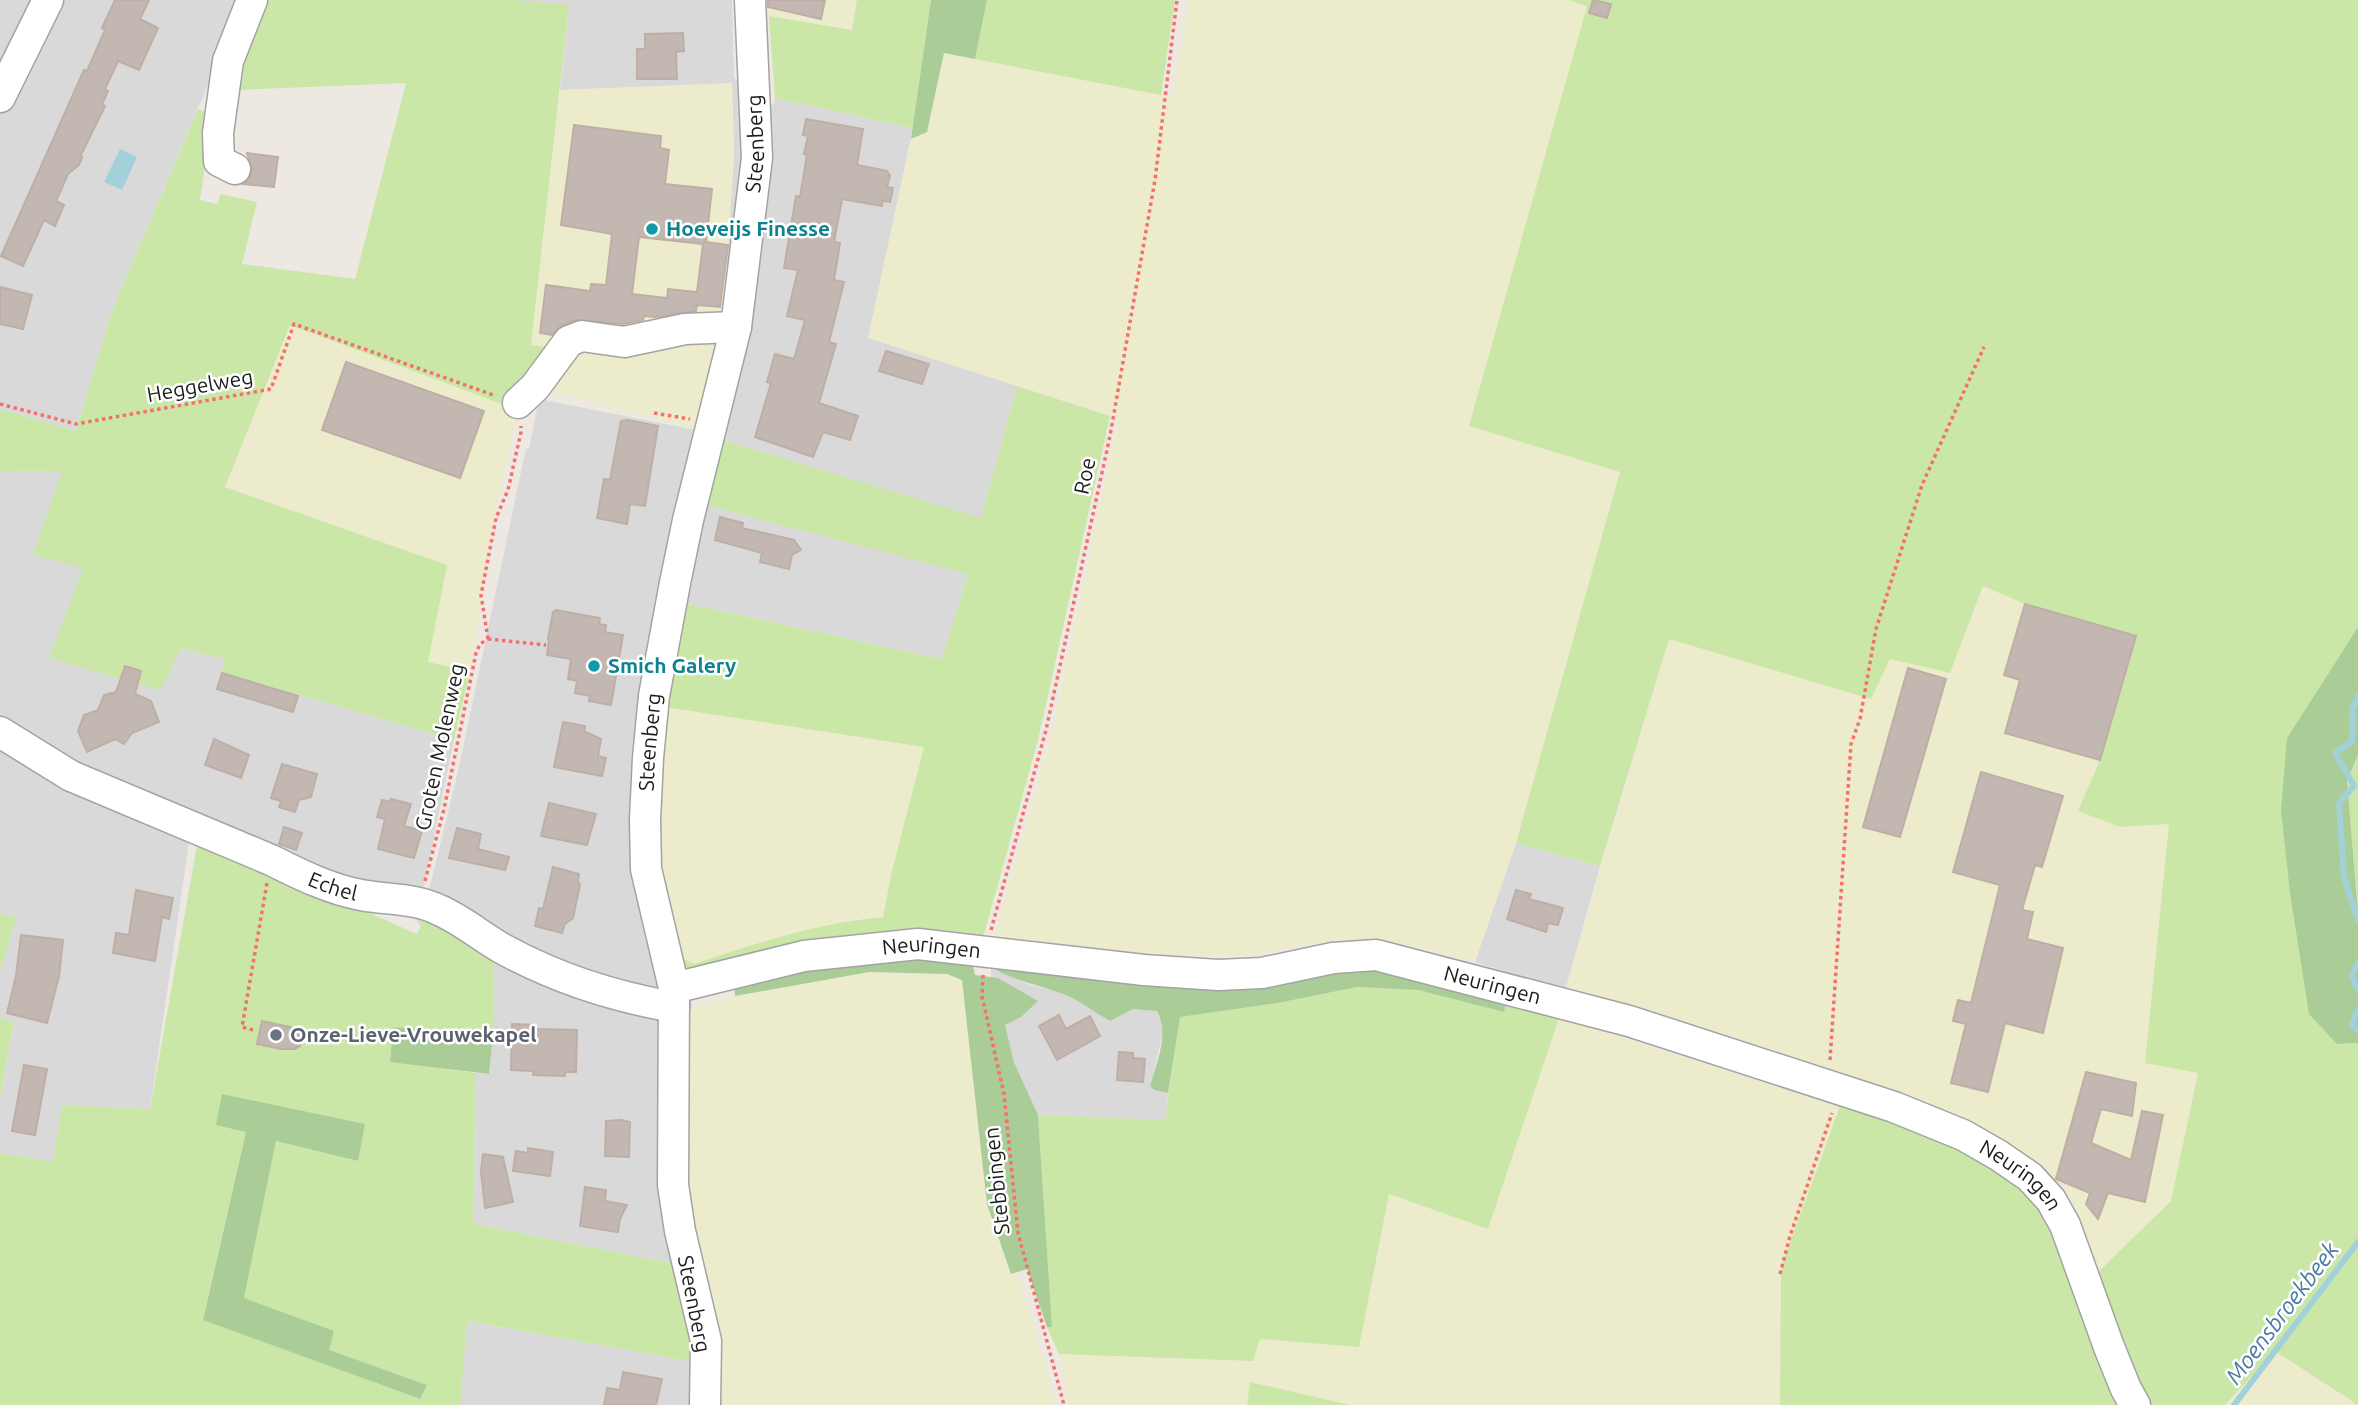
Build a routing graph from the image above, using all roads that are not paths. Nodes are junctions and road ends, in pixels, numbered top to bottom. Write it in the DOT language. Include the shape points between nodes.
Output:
graph roads {
  1 [pos="48,0"];
  2 [pos="252,0"];
  3 [pos="750,0"];
  4 [pos="0,97"];
  5 [pos="235,169"];
  6 [pos="736,327"];
  7 [pos="518,403"];
  8 [pos="0,732"];
  9 [pos="674,998"];
  10 [pos="705,1405"];
  11 [pos="2135,1405"];
  1 -- 4 [label="street"];
  2 -- 5 [label="street" via="228,61 218,133 219,161"];
  3 -- 6 [label="street, Steenberg" via="757,158"];
  6 -- 7 [label="street" via="685,329 624,342 582,336 569,341"];
  6 -- 9 [label="street, Steenberg" via="675,583 654,696 648,758 646,869"];
  8 -- 9 [label="street, Echel" via="71,776 297,873 343,891 439,909 547,971 644,1002"];
  9 -- 10 [label="street, Steenberg" via="673,1185 706,1341"];
  9 -- 11 [label="street, Neuringen" via="804,956 918,944 1217,975 1376,954 1629,1021 1894,1107 1963,1135 2029,1177 2051,1200 2065,1225"];
}
